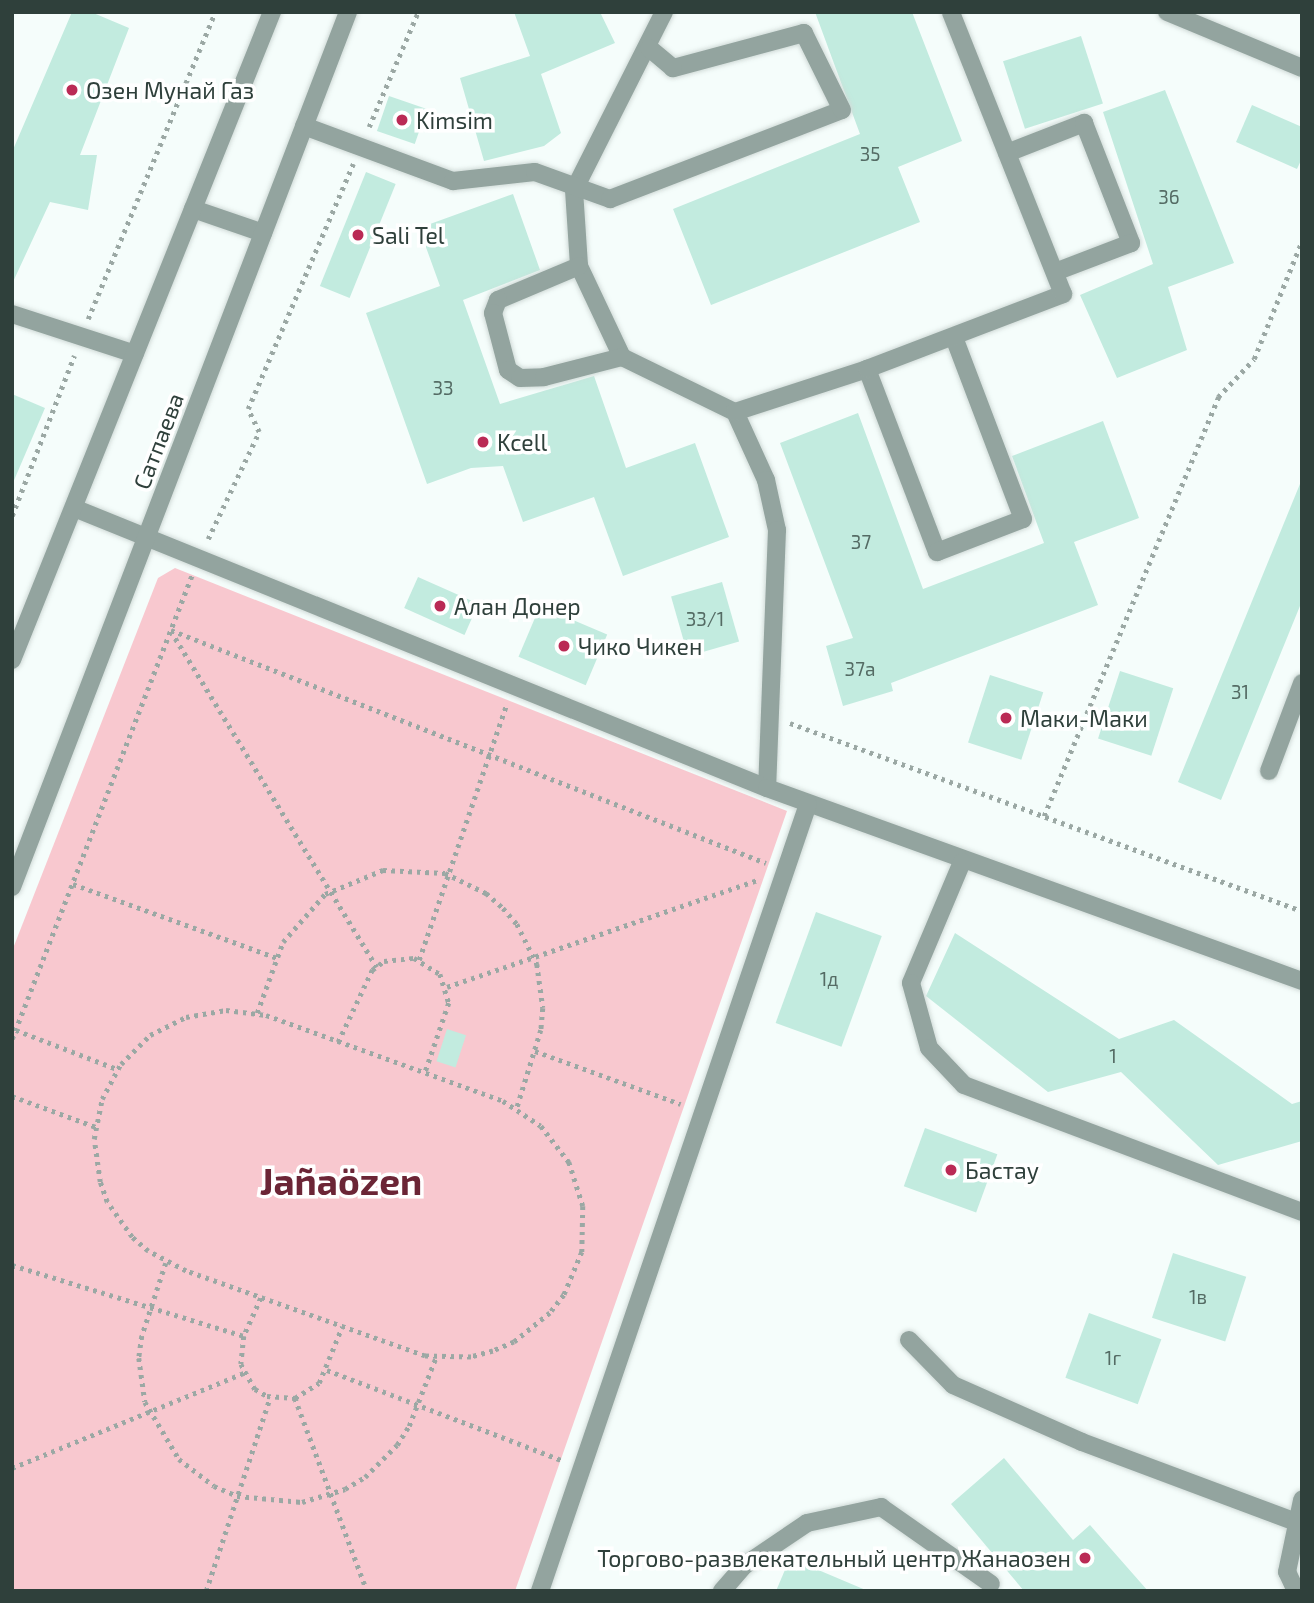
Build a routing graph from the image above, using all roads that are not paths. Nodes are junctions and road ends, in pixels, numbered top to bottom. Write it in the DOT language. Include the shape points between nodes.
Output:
graph roads {
  1 [pos="272,12"];
  2 [pos="348,12"];
  3 [pos="664,12"];
  4 [pos="951,12"];
  5 [pos="1167,12"];
  6 [pos="649,48"];
  7 [pos="1302,68"];
  8 [pos="304,126"];
  9 [pos="1007,153"];
  10 [pos="574,190"];
  11 [pos="193,209"];
  12 [pos="263,233"];
  13 [pos="579,266"];
  14 [pos="1055,272"];
  15 [pos="12,314"];
  16 [pos="954,337"];
  17 [pos="135,354"];
  18 [pos="622,357"];
  19 [pos="867,369"];
  20 [pos="736,412"];
  21 [pos="74,508"];
  22 [pos="147,538"];
  23 [pos="12,660"];
  24 [pos="1302,683"];
  25 [pos="1269,771"];
  26 [pos="767,788"];
  27 [pos="808,804"];
  28 [pos="962,862"];
  29 [pos="12,887"];
  30 [pos="1302,981"];
  31 [pos="1302,1212"];
  32 [pos="909,1340"];
  33 [pos="1302,1500"];
  34 [pos="1296,1522"];
  35 [pos="991,1584"];
  36 [pos="540,1591"];
  37 [pos="722,1591"];
  38 [pos="1296,1591"];
  1 -- 11 [label="street"];
  2 -- 8 [label="street, Сатпаева"];
  3 -- 6 [label="street"];
  4 -- 9 [label="street"];
  5 -- 7 [label="street"];
  6 -- 10 [label="street"];
  6 -- 10 [label="street" via="673,68 804,33 842,110 610,199"];
  8 -- 10 [label="street" via="453,181 535,172"];
  8 -- 12 [label="street, Сатпаева"];
  9 -- 14 [label="street"];
  9 -- 14 [label="street" via="1084,123 1130,243"];
  10 -- 13 [label="street"];
  11 -- 12 [label="street"];
  11 -- 17 [label="street"];
  12 -- 22 [label="street, Сатпаева"];
  13 -- 18 [label="street"];
  13 -- 18 [label="street" via="498,300 493,313 508,370 520,378 544,377"];
  14 -- 16 [label="street" via="1063,294"];
  15 -- 17 [label="street"];
  16 -- 19 [label="street"];
  16 -- 19 [label="street" via="1023,519 937,552"];
  17 -- 21 [label="street"];
  18 -- 20 [label="street"];
  19 -- 20 [label="street"];
  20 -- 26 [label="street" via="766,480 777,530"];
  21 -- 22 [label="street"];
  21 -- 23 [label="street"];
  22 -- 26 [label="street"];
  22 -- 29 [label="street, Сатпаева"];
  24 -- 25 [label="street"];
  26 -- 27 [label="street"];
  27 -- 28 [label="street"];
  27 -- 36 [label="street"];
  28 -- 30 [label="street"];
  28 -- 31 [label="street" via="911,983 929,1048 964,1085"];
  32 -- 34 [label="street" via="953,1385 1082,1442"];
  33 -- 34 [label="street"];
  34 -- 38 [label="street" via="1287,1572"];
  35 -- 37 [label="street" via="881,1507 807,1523 745,1565"];
}
